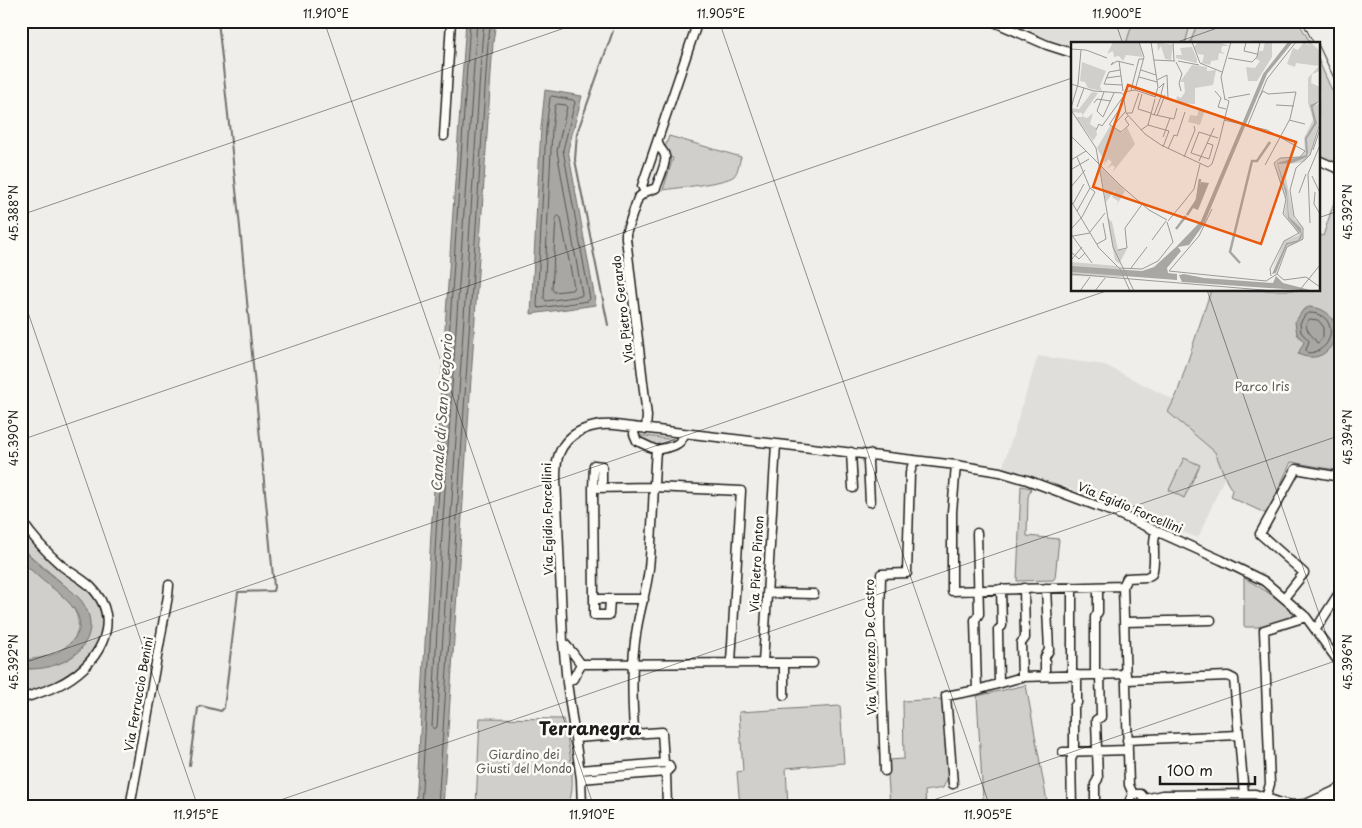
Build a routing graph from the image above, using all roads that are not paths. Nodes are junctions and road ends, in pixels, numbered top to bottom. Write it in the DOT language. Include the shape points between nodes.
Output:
graph roads {
  1 [pos="451,21"];
  2 [pos="698,21"];
  3 [pos="992,21"];
  4 [pos="1071,53"];
  5 [pos="444,136"];
  6 [pos="657,148"];
  7 [pos="1320,161"];
  8 [pos="1341,170"];
  9 [pos="643,194"];
  10 [pos="635,428"];
  11 [pos="646,429"];
  12 [pos="684,434"];
  13 [pos="776,444"];
  14 [pos="656,450"];
  15 [pos="851,452"];
  16 [pos="869,454"];
  17 [pos="914,460"];
  18 [pos="956,465"];
  19 [pos="1341,477"];
  20 [pos="654,487"];
  21 [pos="593,488"];
  22 [pos="602,488"];
  23 [pos="852,488"];
  24 [pos="870,502"];
  25 [pos="21,520"];
  26 [pos="1156,531"];
  27 [pos="977,533"];
  28 [pos="169,585"];
  29 [pos="1098,586"];
  30 [pos="1123,586"];
  31 [pos="1072,587"];
  32 [pos="1024,588"];
  33 [pos="1046,588"];
  34 [pos="1001,589"];
  35 [pos="978,590"];
  36 [pos="1341,590"];
  37 [pos="767,593"];
  38 [pos="814,594"];
  39 [pos="1284,598"];
  40 [pos="594,599"];
  41 [pos="610,599"];
  42 [pos="644,599"];
  43 [pos="1306,617"];
  44 [pos="1211,620"];
  45 [pos="1125,622"];
  46 [pos="1316,629"];
  47 [pos="563,642"];
  48 [pos="732,662"];
  49 [pos="632,663"];
  50 [pos="762,663"];
  51 [pos="784,663"];
  52 [pos="813,663"];
  53 [pos="581,664"];
  54 [pos="1341,665"];
  55 [pos="1098,674"];
  56 [pos="1075,675"];
  57 [pos="1045,676"];
  58 [pos="1022,677"];
  59 [pos="1126,677"];
  60 [pos="999,682"];
  61 [pos="566,683"];
  62 [pos="976,690"];
  63 [pos="784,695"];
  64 [pos="21,699"];
  65 [pos="634,730"];
  66 [pos="1238,735"];
  67 [pos="575,738"];
  68 [pos="1127,740"];
  69 [pos="1097,750"];
  70 [pos="1128,750"];
  71 [pos="1074,751"];
  72 [pos="1063,752"];
  73 [pos="664,763"];
  74 [pos="580,770"];
  75 [pos="885,771"];
  76 [pos="666,772"];
  77 [pos="581,779"];
  78 [pos="953,784"];
  79 [pos="1341,788"];
  80 [pos="1133,794"];
  81 [pos="1244,794"];
  82 [pos="1336,794"];
  83 [pos="1266,798"];
  84 [pos="1143,803"];
  85 [pos="1300,806"];
  86 [pos="130,807"];
  87 [pos="582,807"];
  88 [pos="667,807"];
  89 [pos="1072,807"];
  90 [pos="1095,807"];
  91 [pos="1132,807"];
  92 [pos="1276,807"];
  93 [pos="1313,807"];
  94 [pos="1338,807"];
  1 -- 5 [label="street"];
  2 -- 6 [label="street, Via Pietro Gerardo"];
  3 -- 4 [label="street"];
  6 -- 9 [label="street, Via Pietro Gerardo" via="642,186"];
  6 -- 9 [label="street, Via Pietro Gerardo" via="665,154 666,160 656,188"];
  7 -- 8 [label="street"];
  9 -- 11 [label="street, Via Pietro Gerardo" via="636,205 626,238"];
  10 -- 11 [label="street, Via Egidio Forcellini"];
  10 -- 14 [label="street" via="635,439"];
  10 -- 47 [label="street, Via Egidio Forcellini" via="598,425 582,429 570,437 559,454 556,478"];
  11 -- 12 [label="street, Via Egidio Forcellini"];
  12 -- 13 [label="street, Via Egidio Forcellini"];
  12 -- 14 [label="street" via="678,444"];
  13 -- 15 [label="street, Via Egidio Forcellini"];
  13 -- 37 [label="street, Via Pietro Pinton"];
  14 -- 20 [label="street"];
  15 -- 16 [label="street, Via Egidio Forcellini"];
  15 -- 23 [label="street"];
  16 -- 17 [label="street, Via Egidio Forcellini"];
  16 -- 24 [label="street"];
  17 -- 18 [label="street, Via Egidio Forcellini"];
  17 -- 75 [label="street, Via Vincenzo De Castro" via="910,473 907,573 881,574"];
  18 -- 26 [label="street, Via Egidio Forcellini" via="1000,472 1064,492"];
  18 -- 35 [label="street" via="952,512 952,591"];
  19 -- 39 [label="street" via="1296,469 1260,534 1304,573"];
  20 -- 22 [label="street"];
  20 -- 42 [label="street"];
  20 -- 48 [label="street" via="741,490"];
  21 -- 22 [label="street"];
  21 -- 22 [label="street" via="594,465 602,466"];
  21 -- 40 [label="street"];
  25 -- 64 [label="street" via="40,546 90,586 103,604 107,625 99,652 78,674 57,686"];
  26 -- 30 [label="street" via="1152,574 1128,578"];
  26 -- 39 [label="street, Via Egidio Forcellini" via="1264,581"];
  27 -- 35 [label="street"];
  28 -- 86 [label="street, Via Ferruccio Benini"];
  29 -- 30 [label="street"];
  29 -- 31 [label="street"];
  29 -- 55 [label="street" via="1098,612 1095,617"];
  30 -- 45 [label="street"];
  31 -- 33 [label="street"];
  31 -- 56 [label="street"];
  32 -- 33 [label="street"];
  32 -- 34 [label="street"];
  32 -- 58 [label="street"];
  33 -- 57 [label="street" via="1049,650 1045,657"];
  34 -- 35 [label="street"];
  34 -- 60 [label="street"];
  35 -- 62 [label="street"];
  36 -- 46 [label="street"];
  37 -- 38 [label="street"];
  37 -- 50 [label="street, Via Pietro Pinton"];
  39 -- 43 [label="street, Via Egidio Forcellini"];
  40 -- 41 [label="street"];
  40 -- 41 [label="street" via="594,615 609,615"];
  41 -- 42 [label="street"];
  42 -- 49 [label="street"];
  43 -- 46 [label="street, Via Egidio Forcellini"];
  43 -- 83 [label="street" via="1264,630 1270,784"];
  44 -- 45 [label="street"];
  45 -- 59 [label="street"];
  46 -- 54 [label="street, Via Egidio Forcellini"];
  47 -- 53 [label="street"];
  47 -- 61 [label="street, Via Egidio Forcellini"];
  48 -- 49 [label="street"];
  48 -- 50 [label="street"];
  49 -- 53 [label="street"];
  49 -- 65 [label="street"];
  50 -- 51 [label="street"];
  51 -- 52 [label="street"];
  51 -- 63 [label="street"];
  53 -- 61 [label="street" via="573,680"];
  55 -- 56 [label="street"];
  55 -- 59 [label="street"];
  55 -- 69 [label="street" via="1101,716 1096,720"];
  56 -- 57 [label="street"];
  56 -- 71 [label="street"];
  57 -- 58 [label="street"];
  58 -- 60 [label="street"];
  59 -- 66 [label="street" via="1231,677 1235,682"];
  59 -- 68 [label="street"];
  60 -- 62 [label="street"];
  61 -- 67 [label="street, Via Egidio Forcellini"];
  62 -- 78 [label="street" via="946,696"];
  66 -- 68 [label="street"];
  66 -- 81 [label="street"];
  67 -- 73 [label="street" via="662,732"];
  67 -- 74 [label="street, Via Egidio Forcellini"];
  68 -- 70 [label="street"];
  69 -- 70 [label="street"];
  69 -- 71 [label="street"];
  69 -- 90 [label="street"];
  70 -- 80 [label="street" via="1129,785"];
  71 -- 72 [label="street"];
  71 -- 89 [label="street" via="1071,760"];
  73 -- 74 [label="street"];
  73 -- 76 [label="street" via="670,768"];
  74 -- 77 [label="street, Via Egidio Forcellini"];
  76 -- 77 [label="street"];
  76 -- 88 [label="street"];
  77 -- 87 [label="street, Via Egidio Forcellini"];
  79 -- 82 [label="street"];
  80 -- 84 [label="street" via="1139,793"];
  80 -- 91 [label="street" via="1130,800"];
  81 -- 83 [label="street"];
  81 -- 84 [label="street" via="1162,796"];
  82 -- 85 [label="street"];
  82 -- 93 [label="street"];
  82 -- 94 [label="street"];
  83 -- 85 [label="street"];
  83 -- 92 [label="street"];
}
